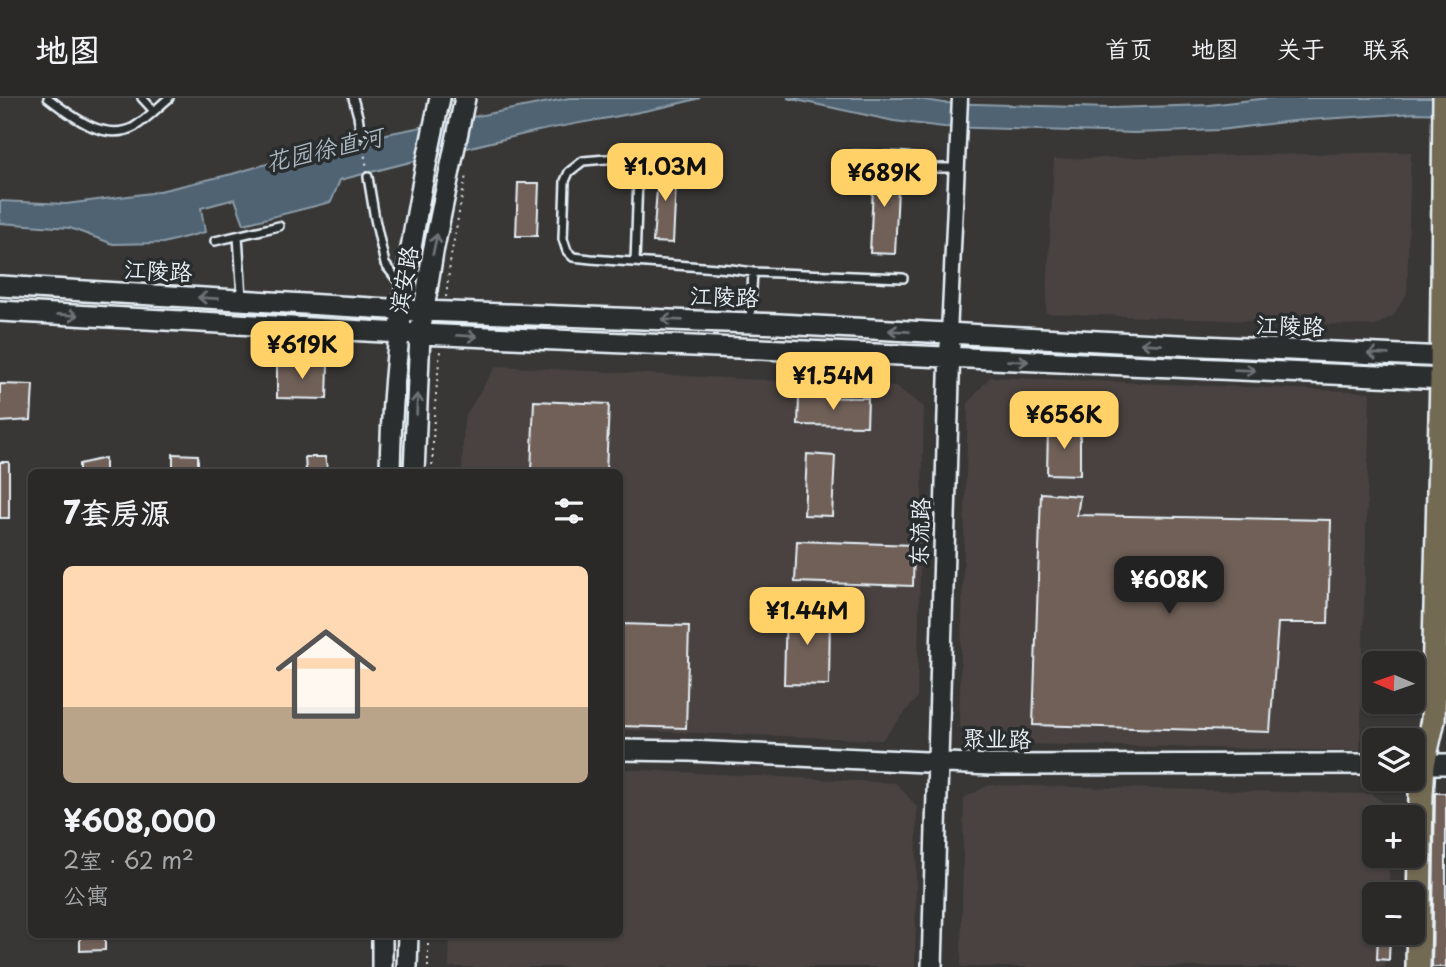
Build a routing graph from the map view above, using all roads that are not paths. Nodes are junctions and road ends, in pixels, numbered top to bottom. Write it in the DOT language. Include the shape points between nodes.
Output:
graph roads {
  1 [pos="48,98"];
  2 [pos="142,98"];
  3 [pos="169,98"];
  4 [pos="353,98"];
  5 [pos="440,98"];
  6 [pos="465,98"];
  7 [pos="1445,98"];
  8 [pos="960,100"];
  9 [pos="154,111"];
  10 [pos="1444,122"];
  11 [pos="361,134"];
  12 [pos="854,155"];
  13 [pos="957,168"];
  14 [pos="369,177"];
  15 [pos="279,226"];
  16 [pos="238,236"];
  17 [pos="215,242"];
  18 [pos="635,262"];
  19 [pos="752,272"];
  20 [pos="903,278"];
  21 [pos="0,286"];
  22 [pos="404,289"];
  23 [pos="242,300"];
  24 [pos="402,309"];
  25 [pos="0,311"];
  26 [pos="423,311"];
  27 [pos="750,323"];
  28 [pos="399,332"];
  29 [pos="420,334"];
  30 [pos="949,334"];
  31 [pos="950,358"];
  32 [pos="1444,368"];
  33 [pos="390,469"];
  34 [pos="414,469"];
  35 [pos="623,750"];
  36 [pos="938,762"];
  37 [pos="1362,764"];
  38 [pos="1427,764"];
  39 [pos="382,938"];
  40 [pos="408,938"];
  41 [pos="382,967"];
  42 [pos="407,967"];
  43 [pos="932,967"];
  44 [pos="1418,967"];
  1 -- 9 [label="lane" via="82,123 118,131 134,127"];
  2 -- 9 [label="lane"];
  3 -- 9 [label="lane"];
  4 -- 11 [label="lane"];
  5 -- 22 [label="main road, 滨安路"];
  26 -- 6 [label="main road, 滨安路, one-way"];
  7 -- 10 [label="main road"];
  8 -- 13 [label="street, 东流路"];
  10 -- 32 [label="main road"];
  12 -- 13 [label="lane" via="905,157 919,159 923,168"];
  13 -- 30 [label="street, 东流路"];
  14 -- 22 [label="lane" via="385,264"];
  15 -- 16 [label="lane"];
  16 -- 17 [label="lane"];
  16 -- 23 [label="lane"];
  18 -- 18 [label="lane" via="636,169 618,158 583,161 565,181 563,239 567,251 573,257"];
  18 -- 19 [label="lane"];
  19 -- 20 [label="lane"];
  19 -- 27 [label="lane"];
  23 -- 21 [label="main road, 江陵路, one-way"];
  22 -- 24 [label="main road, 滨安路"];
  23 -- 24 [label="main road, 江陵路"];
  24 -- 26 [label="main road, 江陵路"];
  24 -- 28 [label="main road, 滨安路"];
  25 -- 28 [label="main road, 江陵路, one-way"];
  27 -- 26 [label="main road, 江陵路, one-way"];
  26 -- 29 [label="main road, 滨安路"];
  30 -- 27 [label="main road, 江陵路, one-way"];
  28 -- 29 [label="main road, 江陵路"];
  28 -- 33 [label="main road, 滨安路"];
  29 -- 31 [label="main road, 江陵路, one-way"];
  34 -- 29 [label="main road, 滨安路, one-way"];
  30 -- 31 [label="main road, 东流路"];
  32 -- 30 [label="main road, 江陵路, one-way"];
  31 -- 32 [label="main road, 江陵路, one-way"];
  31 -- 36 [label="main road, 东流路"];
  32 -- 38 [label="main road" via="1433,720"];
  35 -- 36 [label="main road, 聚业路"];
  36 -- 37 [label="main road, 聚业路"];
  36 -- 43 [label="main road, 东流路"];
  38 -- 44 [label="main road"];
  39 -- 41 [label="main road"];
  40 -- 42 [label="main road"];
}
